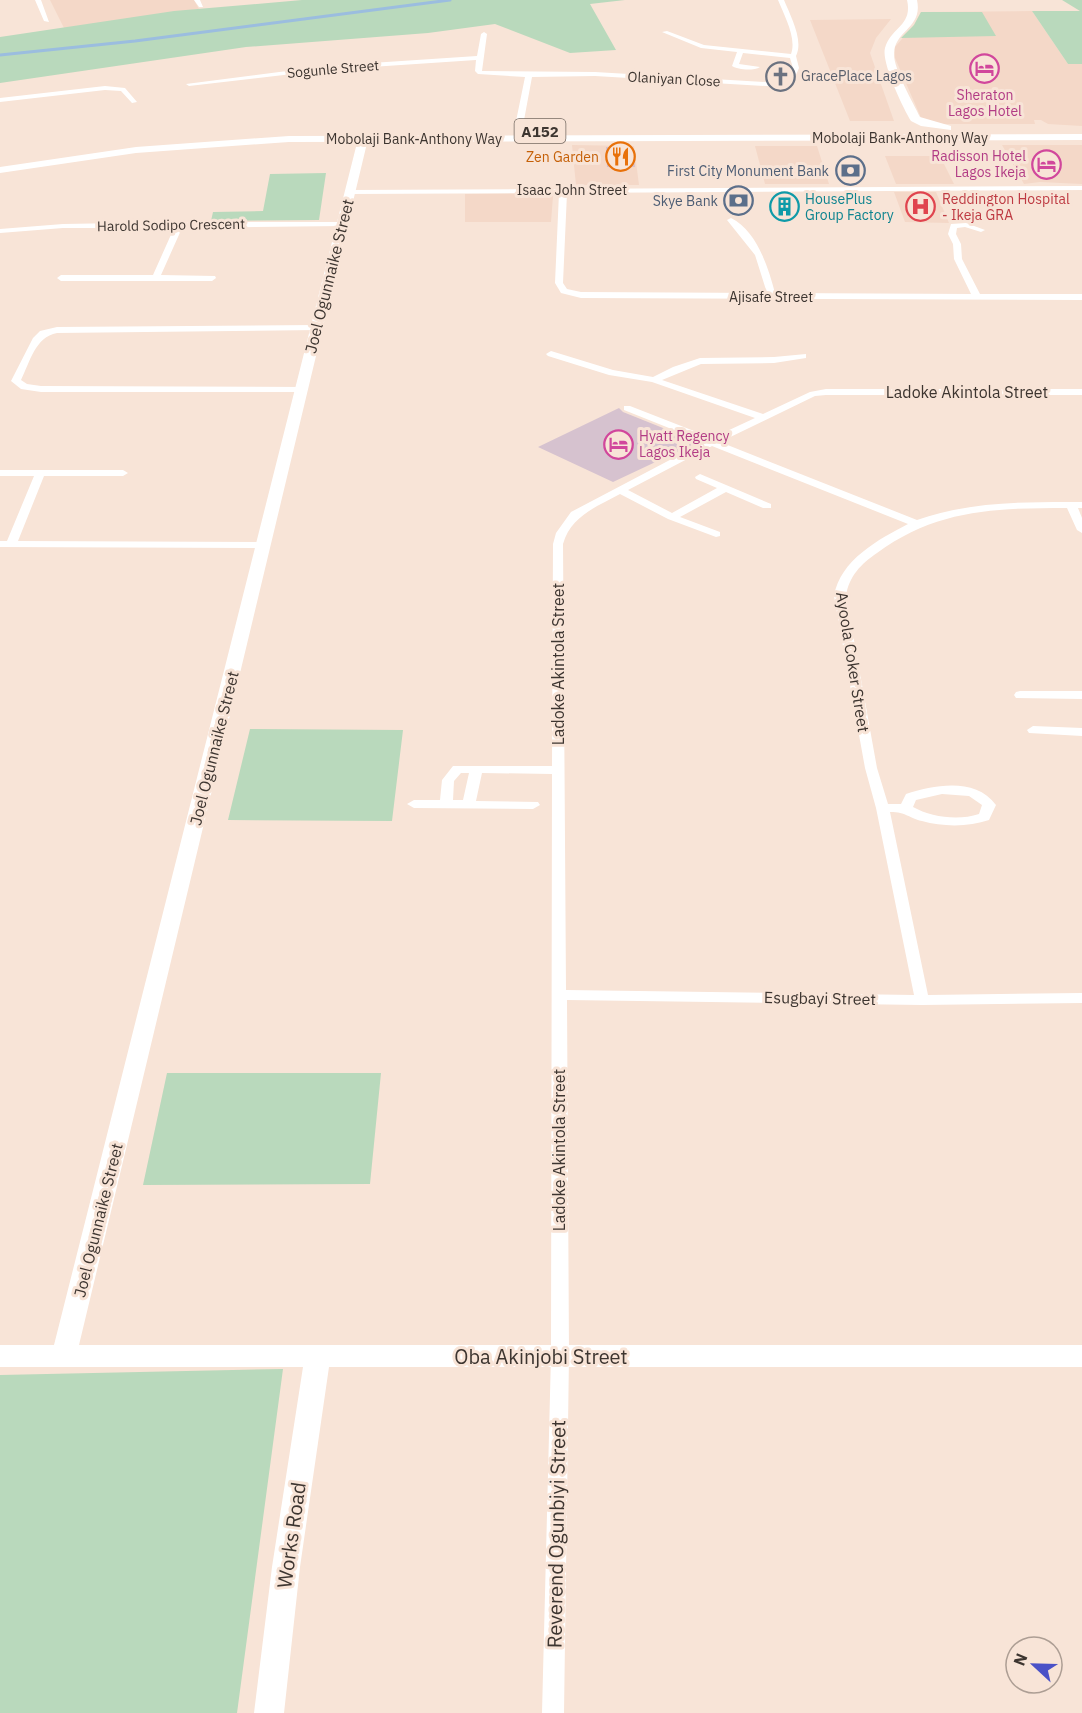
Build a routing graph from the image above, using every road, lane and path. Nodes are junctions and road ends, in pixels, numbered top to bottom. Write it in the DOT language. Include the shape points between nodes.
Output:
graph roads {
  1 [pos="38,0"];
  2 [pos="781,0"];
  3 [pos="901,0"];
  4 [pos="912,0"];
  5 [pos="47,21"];
  6 [pos="665,32"];
  7 [pos="484,34"];
  8 [pos="879,41"];
  9 [pos="741,51"];
  10 [pos="793,56"];
  11 [pos="478,58"];
  12 [pos="877,60"];
  13 [pos="757,67"];
  14 [pos="529,75"];
  15 [pos="189,84"];
  16 [pos="0,100"];
  17 [pos="134,102"];
  18 [pos="903,119"];
  19 [pos="893,127"];
  20 [pos="1082,129"];
  21 [pos="872,130"];
  22 [pos="959,130"];
  23 [pos="518,131"];
  24 [pos="1082,137"];
  25 [pos="363,139"];
  26 [pos="0,162"];
  27 [pos="0,170"];
  28 [pos="1082,188"];
  29 [pos="564,190"];
  30 [pos="350,192"];
  31 [pos="730,220"];
  32 [pos="180,224"];
  33 [pos="342,224"];
  34 [pos="981,230"];
  35 [pos="0,231"];
  36 [pos="156,278"];
  37 [pos="212,278"];
  38 [pos="61,279"];
  39 [pos="772,297"];
  40 [pos="976,297"];
  41 [pos="1082,297"];
  42 [pos="316,328"];
  43 [pos="551,354"];
  44 [pos="803,356"];
  45 [pos="654,380"];
  46 [pos="301,389"];
  47 [pos="1082,392"];
  48 [pos="627,408"];
  49 [pos="762,417"];
  50 [pos="710,443"];
  51 [pos="0,473"];
  52 [pos="123,473"];
  53 [pos="40,474"];
  54 [pos="700,477"];
  55 [pos="725,488"];
  56 [pos="619,490"];
  57 [pos="1077,505"];
  58 [pos="766,506"];
  59 [pos="672,517"];
  60 [pos="915,523"];
  61 [pos="1082,530"];
  62 [pos="716,534"];
  63 [pos="5,544"];
  64 [pos="263,545"];
  65 [pos="1020,695"];
  66 [pos="1082,695"];
  67 [pos="1033,730"];
  68 [pos="1082,732"];
  69 [pos="476,769"];
  70 [pos="558,770"];
  71 [pos="414,804"];
  72 [pos="446,805"];
  73 [pos="469,805"];
  74 [pos="533,805"];
  75 [pos="883,808"];
  76 [pos="906,808"];
  77 [pos="558,995"];
  78 [pos="1082,998"];
  79 [pos="922,1000"];
  80 [pos="560,1355"];
  81 [pos="0,1356"];
  82 [pos="64,1356"];
  83 [pos="1082,1356"];
  84 [pos="317,1358"];
  85 [pos="269,1713"];
  86 [pos="553,1713"];
  1 -- 5 [label="street"];
  2 -- 10 [label="street, Olaniyan Close" via="792,28 796,50"];
  3 -- 8 [label="main road" via="901,16"];
  4 -- 22 [label="main road" via="914,17 888,48 889,59 915,119"];
  6 -- 9 [label="street, Olaniyan Close" via="694,44"];
  7 -- 11 [label="street"];
  9 -- 10 [label="street, Olaniyan Close"];
  9 -- 13 [label="street" via="735,66"];
  10 -- 14 [label="street, Olaniyan Close" via="796,68 790,83 783,85 595,74"];
  11 -- 14 [label="street" via="480,73"];
  11 -- 15 [label="street, Sogunle Street" via="326,68"];
  12 -- 18 [label="main road"];
  14 -- 23 [label="street"];
  16 -- 17 [label="street" via="105,88 123,89"];
  19 -- 21 [label="main road"];
  20 -- 22 [label="main road, Mobolaji Bank-Anthony Way / A152"];
  21 -- 22 [label="main road, Mobolaji Bank-Anthony Way / A152"];
  21 -- 23 [label="main road, Mobolaji Bank-Anthony Way / A152"];
  23 -- 26 [label="main road, Mobolaji Bank-Anthony Way / A152" via="241,134 92,148"];
  24 -- 25 [label="main road, Mobolaji Bank-Anthony Way / A152"];
  25 -- 27 [label="main road, Mobolaji Bank-Anthony Way / A152" via="188,145"];
  25 -- 30 [label="street, Joel Ogunnaike Street"];
  28 -- 29 [label="street, Isaac John Street"];
  29 -- 30 [label="street, Isaac John Street"];
  29 -- 39 [label="street, Ajisafe Street" via="559,283 564,291 581,295"];
  30 -- 33 [label="street, Joel Ogunnaike Street"];
  31 -- 39 [label="street" via="751,240 761,257"];
  32 -- 33 [label="street, Harold Sodipo Crescent"];
  32 -- 35 [label="street, Harold Sodipo Crescent"];
  32 -- 36 [label="street"];
  33 -- 42 [label="street, Joel Ogunnaike Street"];
  34 -- 40 [label="street" via="958,225 952,234 958,259"];
  36 -- 37 [label="street"];
  36 -- 38 [label="street"];
  39 -- 40 [label="street, Ajisafe Street"];
  40 -- 41 [label="street, Ajisafe Street"];
  42 -- 46 [label="street, Joel Ogunnaike Street"];
  42 -- 46 [label="street" via="57,330 36,339 16,381 24,387 41,389"];
  43 -- 45 [label="street" via="612,373"];
  44 -- 45 [label="street" via="700,361"];
  45 -- 49 [label="street"];
  46 -- 64 [label="street, Joel Ogunnaike Street"];
  47 -- 49 [label="street, Ladoke Akintola Street" via="826,392 801,398"];
  48 -- 50 [label="street"];
  49 -- 50 [label="street, Ladoke Akintola Street"];
  50 -- 56 [label="street, Ladoke Akintola Street"];
  50 -- 60 [label="street"];
  51 -- 53 [label="street"];
  52 -- 53 [label="street"];
  53 -- 63 [label="street"];
  54 -- 55 [label="street"];
  55 -- 58 [label="street"];
  55 -- 59 [label="street"];
  56 -- 59 [label="street"];
  56 -- 70 [label="street, Ladoke Akintola Street" via="575,514 558,544"];
  57 -- 60 [label="street, Ayoola Coker Street" via="992,506 958,510"];
  57 -- 61 [label="street"];
  59 -- 62 [label="street"];
  60 -- 75 [label="street, Ayoola Coker Street" via="874,549 847,573 840,596 871,768"];
  63 -- 64 [label="street"];
  64 -- 82 [label="street, Joel Ogunnaike Street"];
  65 -- 66 [label="street"];
  67 -- 68 [label="street"];
  69 -- 70 [label="street"];
  69 -- 72 [label="street" via="452,773"];
  69 -- 73 [label="street"];
  70 -- 77 [label="street, Ladoke Akintola Street"];
  71 -- 72 [label="street"];
  72 -- 73 [label="street"];
  73 -- 74 [label="street"];
  75 -- 76 [label="street"];
  75 -- 79 [label="street, Ayoola Coker Street"];
  76 -- 76 [label="street" via="924,818 972,820 984,817 989,805 980,794 949,790 911,797"];
  77 -- 79 [label="street, Esugbayi Street"];
  77 -- 80 [label="street, Ladoke Akintola Street"];
  78 -- 79 [label="street, Esugbayi Street"];
  80 -- 83 [label="street, Oba Akinjobi Street"];
  80 -- 84 [label="street, Oba Akinjobi Street"];
  80 -- 86 [label="street, Reverend Ogunbiyi Street"];
  81 -- 82 [label="street, Oba Akinjobi Street"];
  82 -- 84 [label="street, Oba Akinjobi Street"];
  84 -- 85 [label="street, Works Road"];
}
